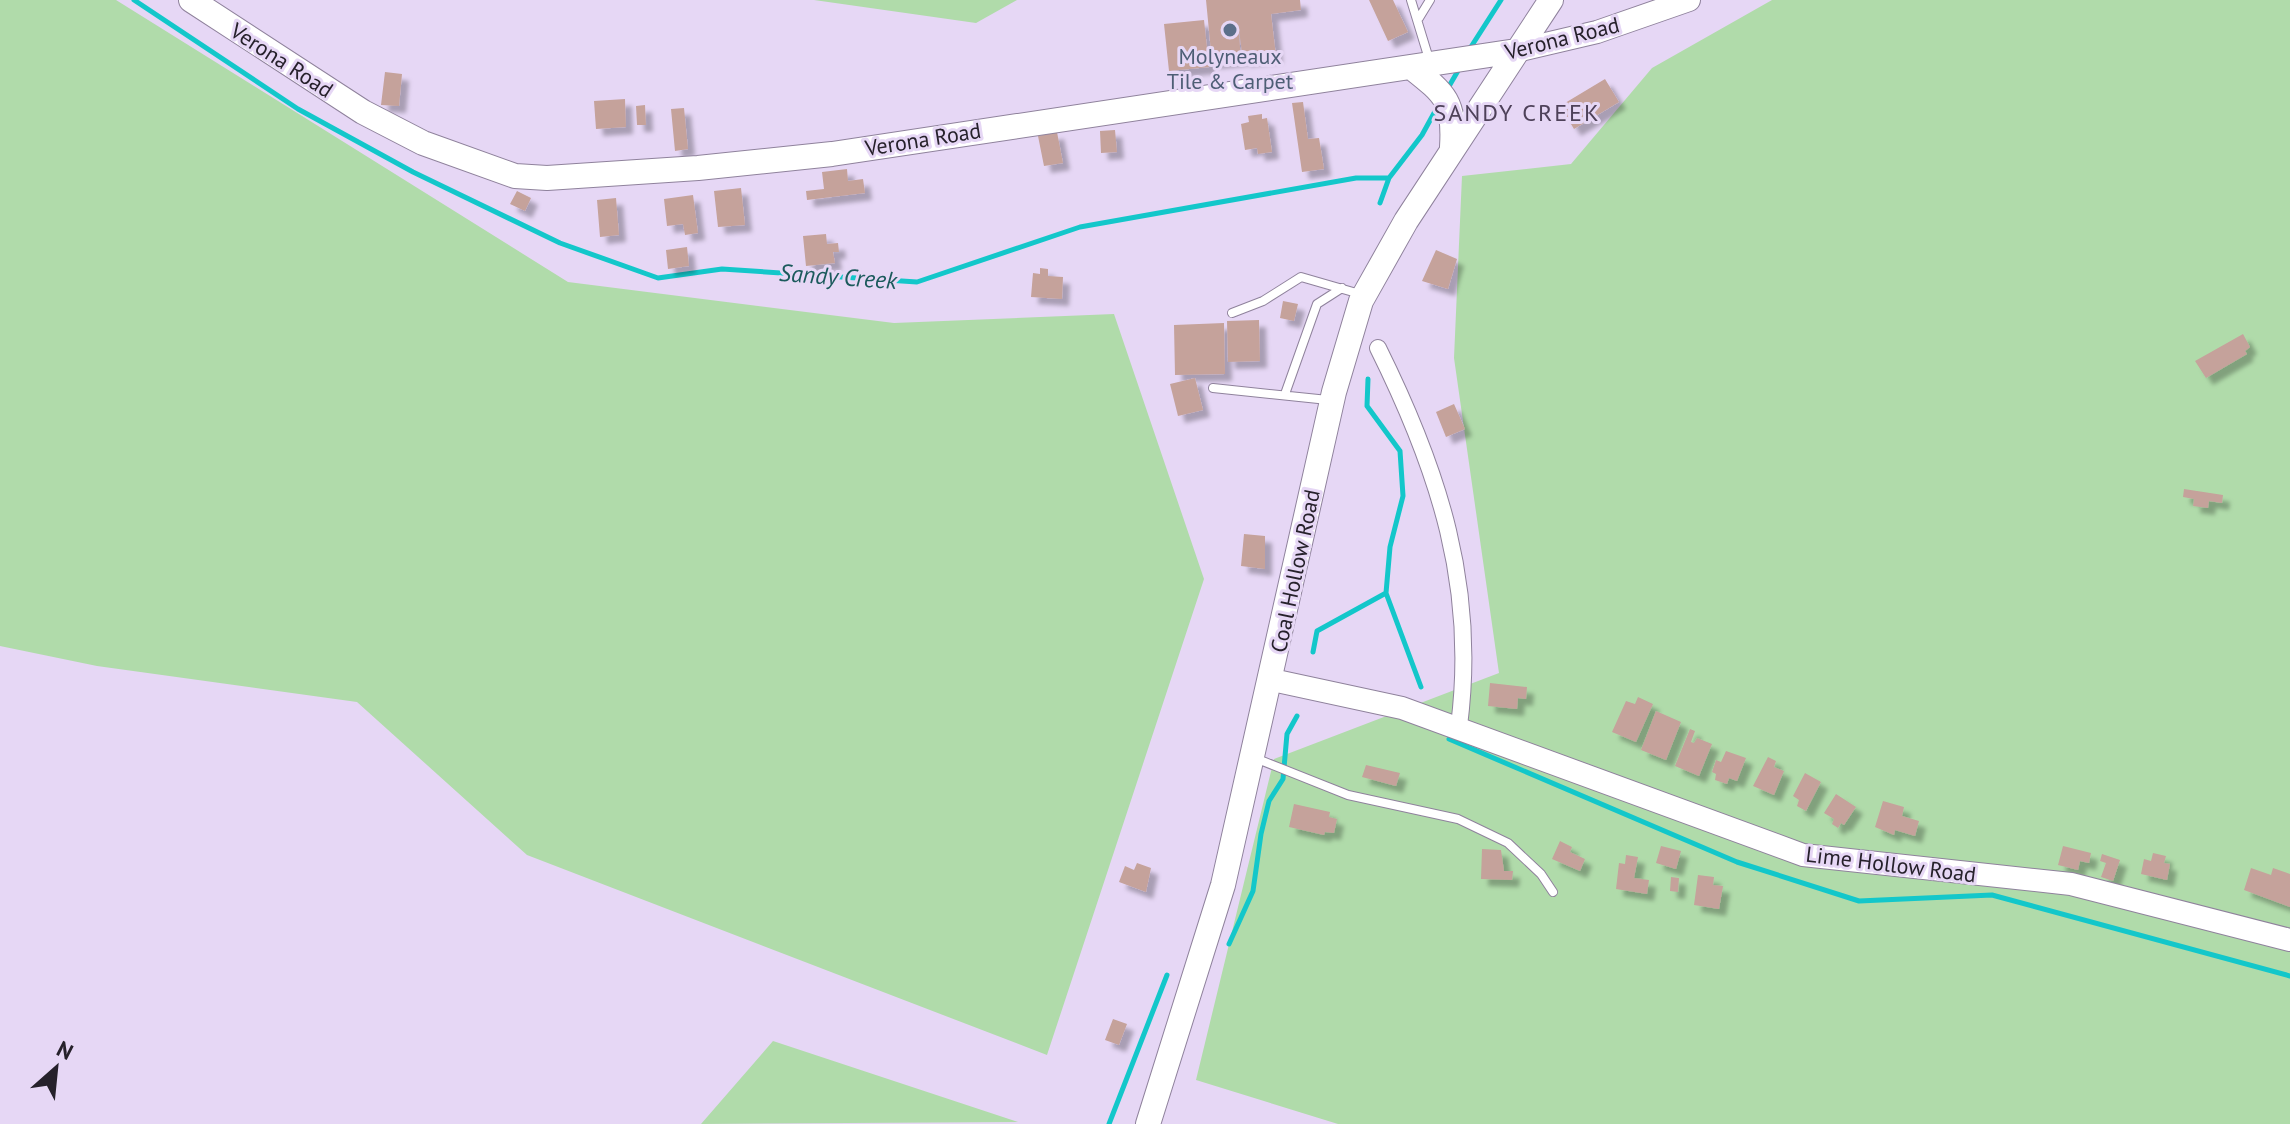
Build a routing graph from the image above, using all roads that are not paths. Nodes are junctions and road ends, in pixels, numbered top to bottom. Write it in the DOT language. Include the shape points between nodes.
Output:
graph roads {
  1 [pos="191,0"];
  2 [pos="1411,0"];
  3 [pos="1430,0"];
  4 [pos="1551,0"];
  5 [pos="1689,0"];
  6 [pos="1419,18"];
  7 [pos="1516,51"];
  8 [pos="1431,64"];
  9 [pos="1452,149"];
  10 [pos="1353,292"];
  11 [pos="1232,313"];
  12 [pos="1378,348"];
  13 [pos="1213,388"];
  14 [pos="1285,394"];
  15 [pos="1333,400"];
  16 [pos="1272,680"];
  17 [pos="1459,726"];
  18 [pos="1262,762"];
  19 [pos="1553,892"];
  20 [pos="2290,940"];
  21 [pos="1148,1124"];
  1 -- 8 [label="main road, Verona Road" via="363,112 411,137 472,164 547,178 832,154"];
  2 -- 6 [label="lane"];
  3 -- 6 [label="lane"];
  4 -- 7 [label="main road, Coal Hollow Road"];
  5 -- 7 [label="street, Verona Road" via="1597,32"];
  6 -- 8 [label="lane"];
  7 -- 8 [label="main road, Verona Road"];
  7 -- 9 [label="main road, Coal Hollow Road"];
  8 -- 9 [label="main road" via="1445,99"];
  9 -- 10 [label="main road, Coal Hollow Road"];
  10 -- 11 [label="lane" via="1301,277"];
  10 -- 14 [label="lane" via="1317,304"];
  10 -- 15 [label="main road, Coal Hollow Road"];
  12 -- 17 [label="street" via="1426,450 1450,534 1462,600"];
  13 -- 14 [label="lane"];
  14 -- 15 [label="lane"];
  15 -- 16 [label="main road, Coal Hollow Road"];
  16 -- 17 [label="street, Lime Hollow Road"];
  16 -- 18 [label="main road, Coal Hollow Road"];
  17 -- 20 [label="street, Lime Hollow Road" via="1803,855 2071,884"];
  18 -- 19 [label="lane" via="1348,795 1458,819 1508,843"];
  18 -- 21 [label="main road, Coal Hollow Road"];
}
